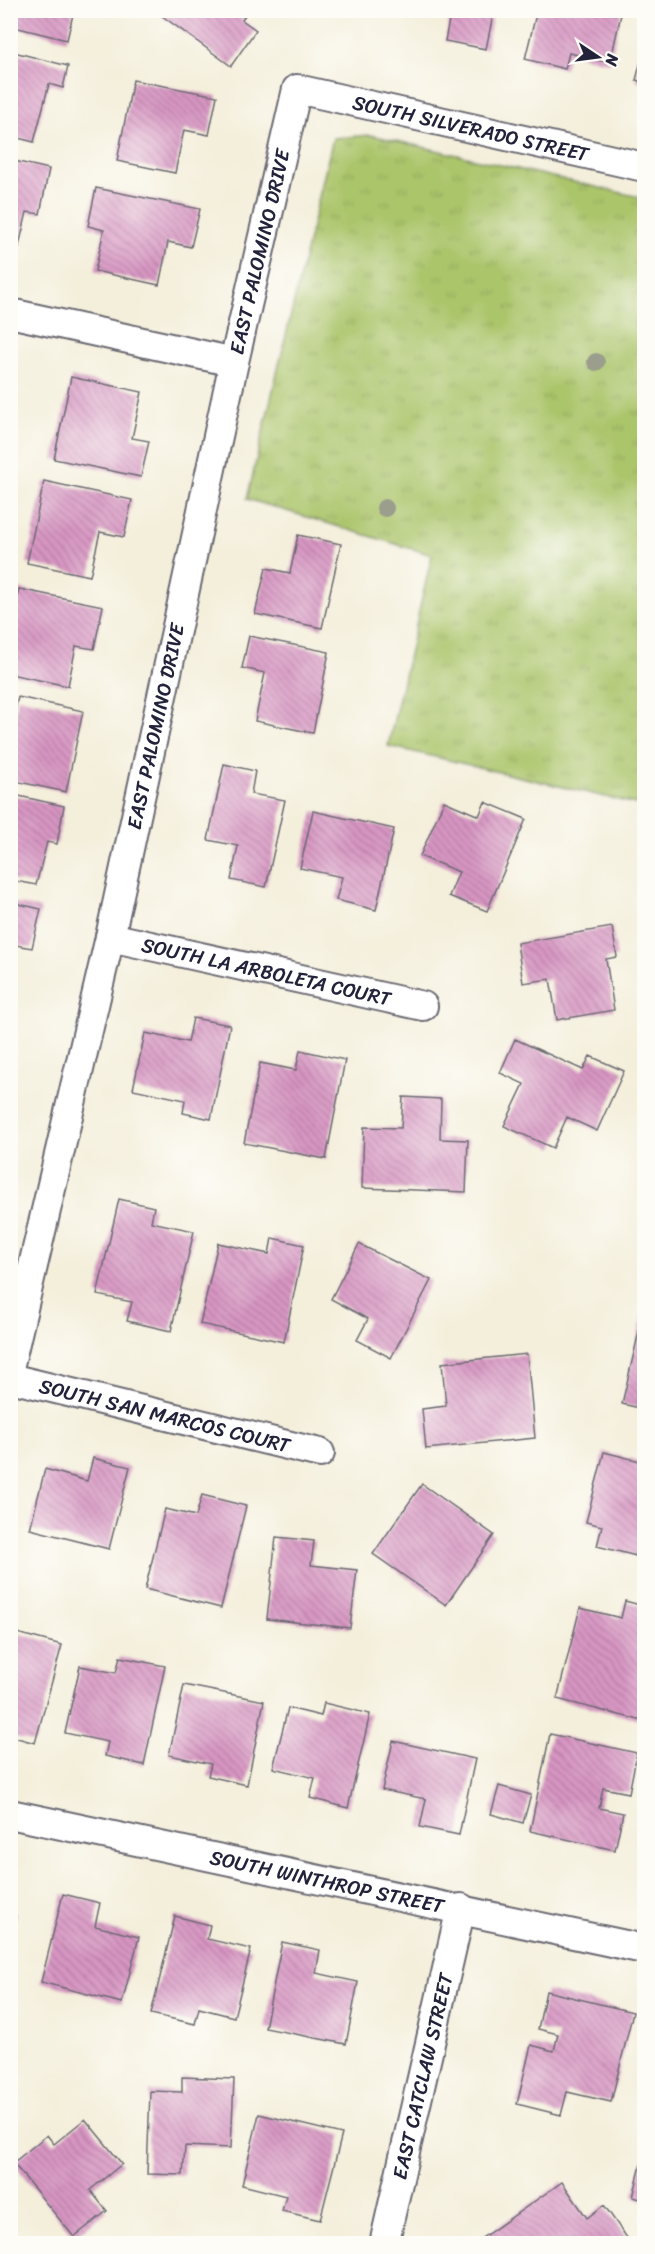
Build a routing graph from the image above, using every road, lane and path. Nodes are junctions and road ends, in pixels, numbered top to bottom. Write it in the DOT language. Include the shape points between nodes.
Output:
graph roads {
  1 [pos="297,89"];
  2 [pos="645,167"];
  3 [pos="10,313"];
  4 [pos="234,362"];
  5 [pos="110,937"];
  6 [pos="423,1006"];
  7 [pos="10,1364"];
  8 [pos="10,1378"];
  9 [pos="320,1453"];
  10 [pos="10,1814"];
  11 [pos="461,1908"];
  12 [pos="645,1949"];
  13 [pos="384,2244"];
  1 -- 2 [label="street, SOUTH SILVERADO STREET"];
  1 -- 4 [label="street, EAST PALOMINO DRIVE"];
  3 -- 4 [label="street"];
  4 -- 5 [label="street, EAST PALOMINO DRIVE"];
  5 -- 6 [label="street, SOUTH LA ARBOLETA COURT"];
  5 -- 7 [label="street, EAST PALOMINO DRIVE"];
  8 -- 9 [label="street, SOUTH SAN MARCOS COURT"];
  10 -- 11 [label="street, SOUTH WINTHROP STREET"];
  11 -- 12 [label="street, SOUTH WINTHROP STREET"];
  11 -- 13 [label="street, EAST CATCLAW STREET"];
}
